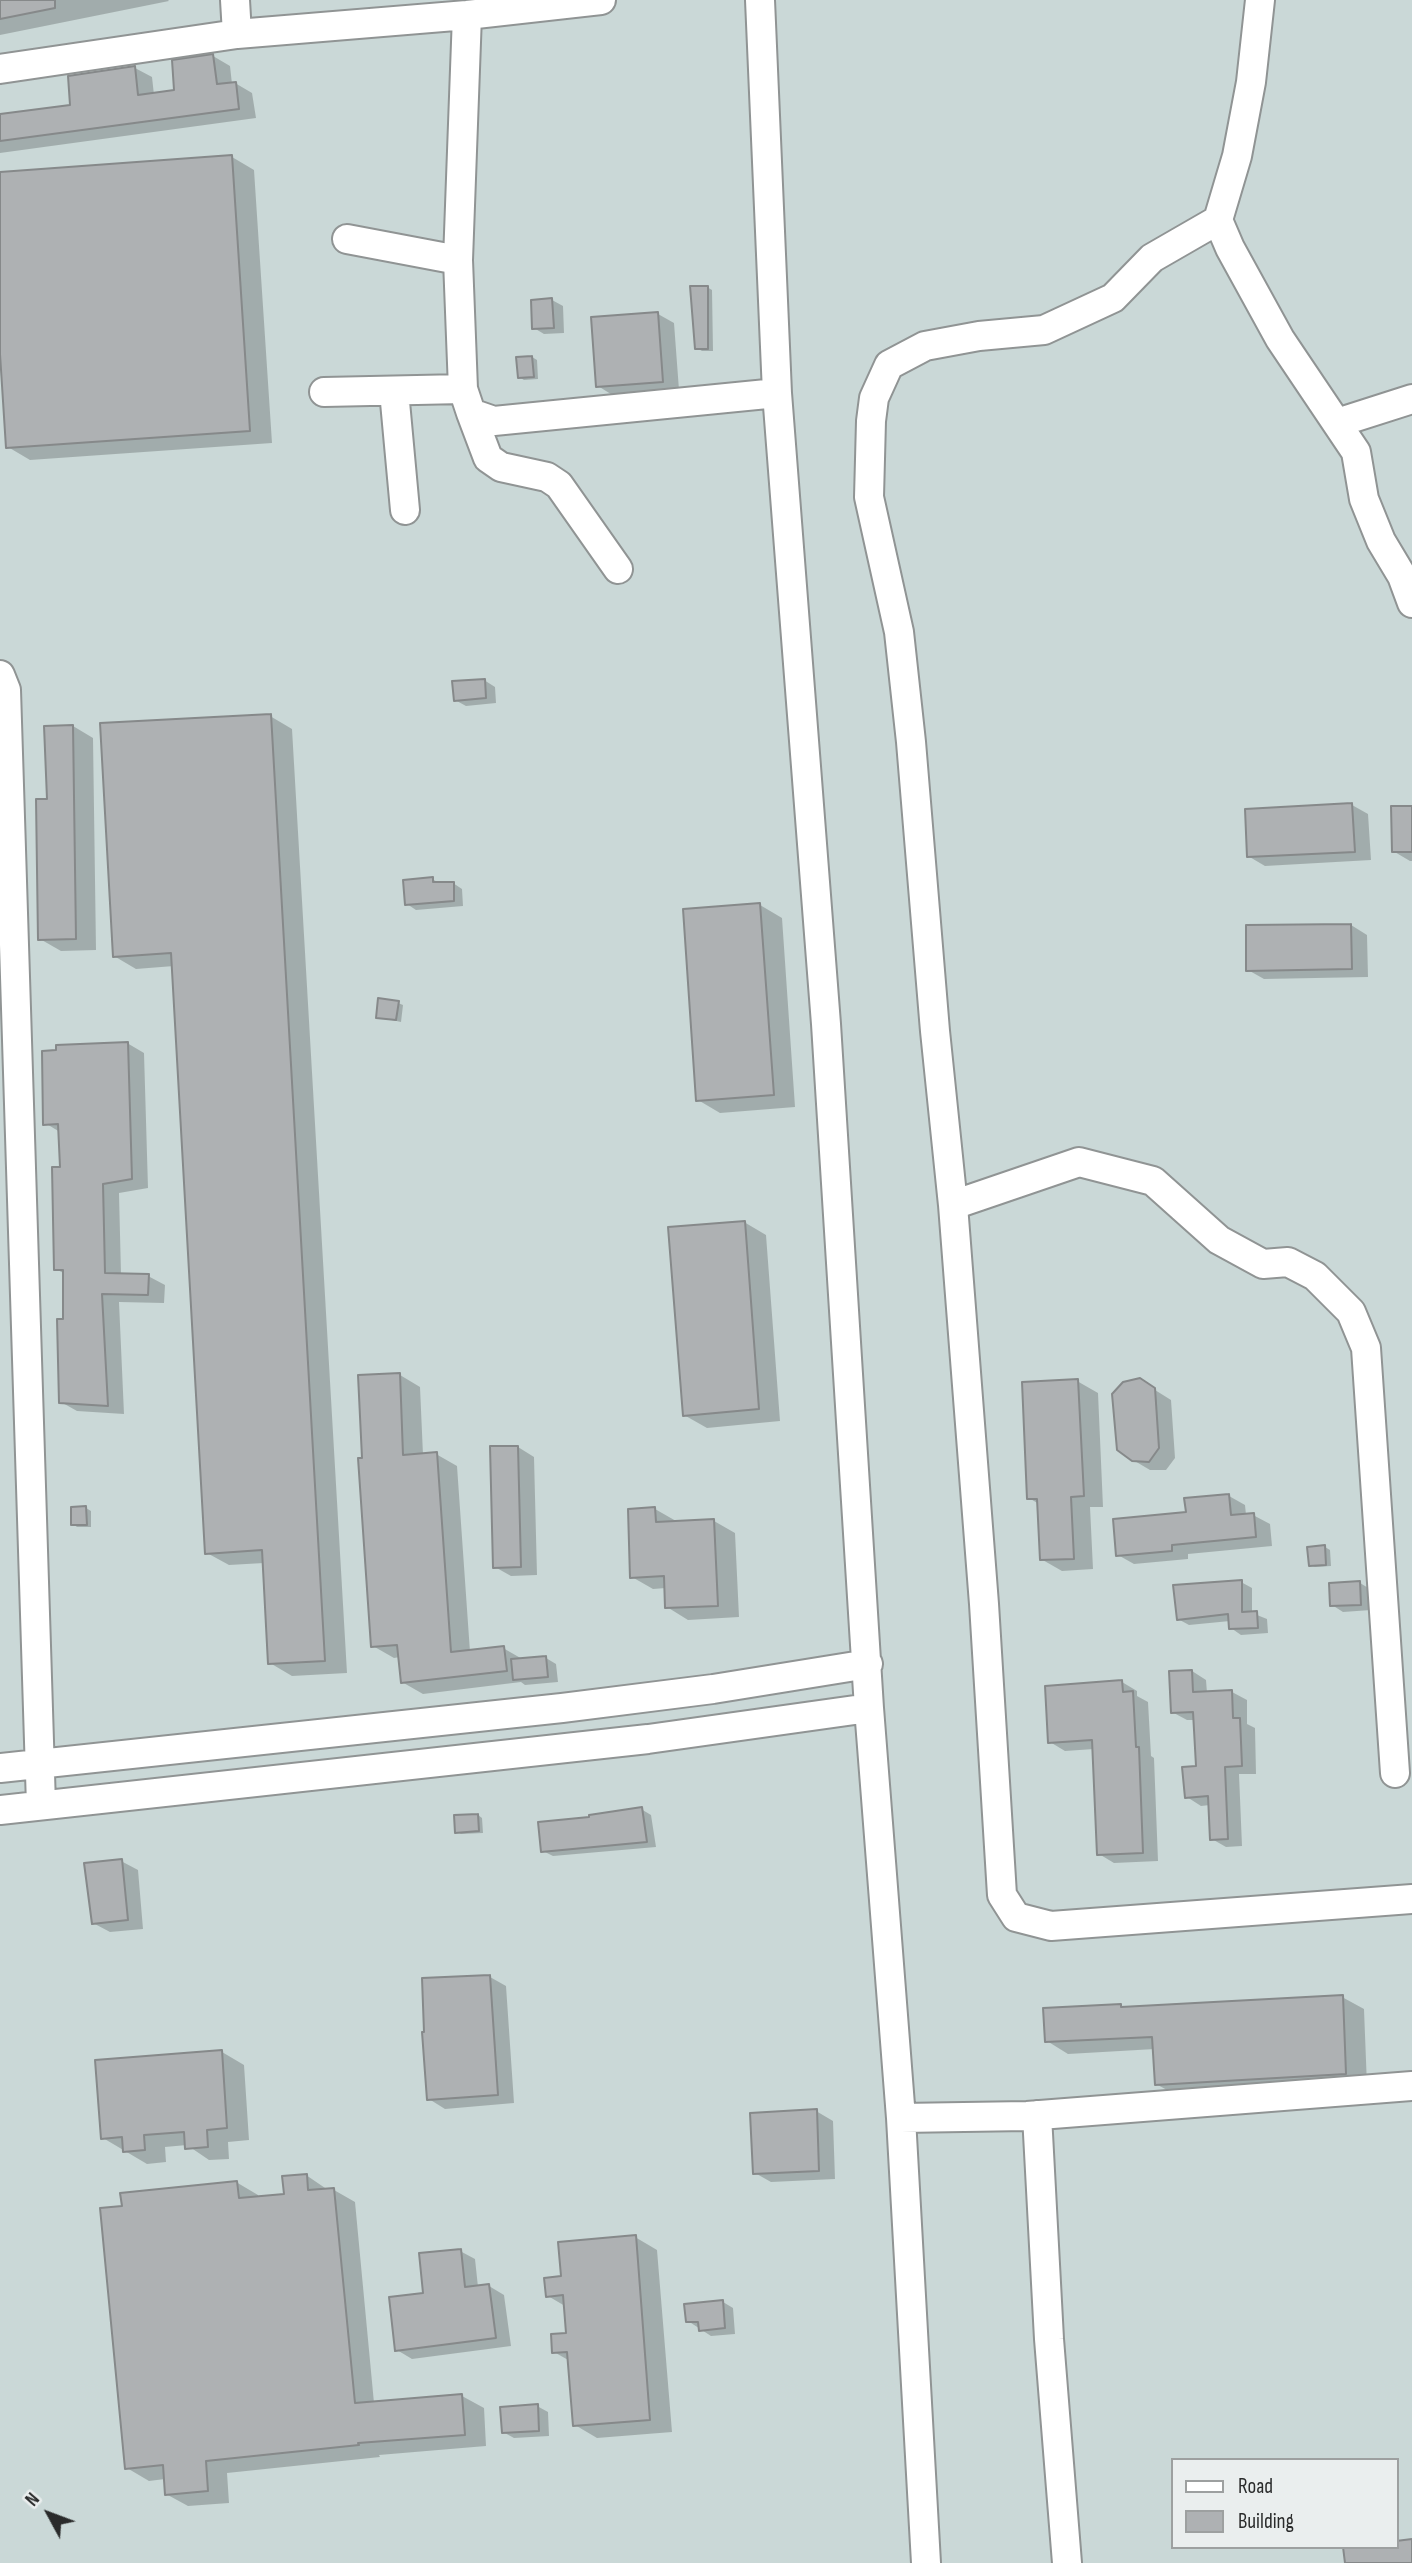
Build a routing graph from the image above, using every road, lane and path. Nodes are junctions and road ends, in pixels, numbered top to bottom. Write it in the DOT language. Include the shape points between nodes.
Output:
graph roads {
  1 [pos="235,0"];
  2 [pos="601,0"];
  3 [pos="760,0"];
  4 [pos="1260,0"];
  5 [pos="467,15"];
  6 [pos="237,34"];
  7 [pos="0,69"];
  8 [pos="1218,220"];
  9 [pos="347,239"];
  10 [pos="458,260"];
  11 [pos="394,391"];
  12 [pos="324,392"];
  13 [pos="777,393"];
  14 [pos="1412,399"];
  15 [pos="467,401"];
  16 [pos="1337,422"];
  17 [pos="405,510"];
  18 [pos="618,569"];
  19 [pos="1412,603"];
  20 [pos="0,676"];
  21 [pos="953,1205"];
  22 [pos="868,1664"];
  23 [pos="869,1708"];
  24 [pos="40,1763"];
  25 [pos="0,1768"];
  26 [pos="1395,1773"];
  27 [pos="41,1805"];
  28 [pos="0,1810"];
  29 [pos="1412,1899"];
  30 [pos="1412,2086"];
  31 [pos="1037,2115"];
  32 [pos="901,2118"];
  33 [pos="926,2563"];
  34 [pos="1067,2563"];
  1 -- 6 [label="street"];
  2 -- 5 [label="street"];
  3 -- 13 [label="street"];
  4 -- 8 [label="street" via="1240,144"];
  5 -- 6 [label="street"];
  5 -- 10 [label="street"];
  6 -- 7 [label="street"];
  8 -- 16 [label="street" via="1280,339"];
  8 -- 21 [label="street" via="1152,258 1113,298 1044,330 925,346 889,365 874,398 869,498 899,632"];
  9 -- 10 [label="street"];
  10 -- 15 [label="street"];
  11 -- 12 [label="street"];
  11 -- 15 [label="street"];
  11 -- 17 [label="street"];
  13 -- 15 [label="street" via="494,421"];
  13 -- 22 [label="street" via="826,1024"];
  14 -- 16 [label="street"];
  15 -- 18 [label="street" via="488,458 501,467 547,477 559,485"];
  16 -- 19 [label="street" via="1356,452 1364,499"];
  20 -- 24 [label="street" via="6,690"];
  21 -- 26 [label="street" via="1079,1162 1153,1181 1219,1240 1263,1264 1288,1262 1315,1276 1351,1312 1366,1348"];
  21 -- 29 [label="street" via="1002,1895 1016,1917 1051,1926"];
  22 -- 23 [label="street"];
  22 -- 24 [label="street" via="713,1689"];
  23 -- 27 [label="street" via="648,1739"];
  23 -- 32 [label="street"];
  24 -- 25 [label="street"];
  24 -- 27 [label="street"];
  27 -- 28 [label="street"];
  30 -- 31 [label="street"];
  31 -- 32 [label="street"];
  31 -- 34 [label="street"];
  32 -- 33 [label="street"];
}
